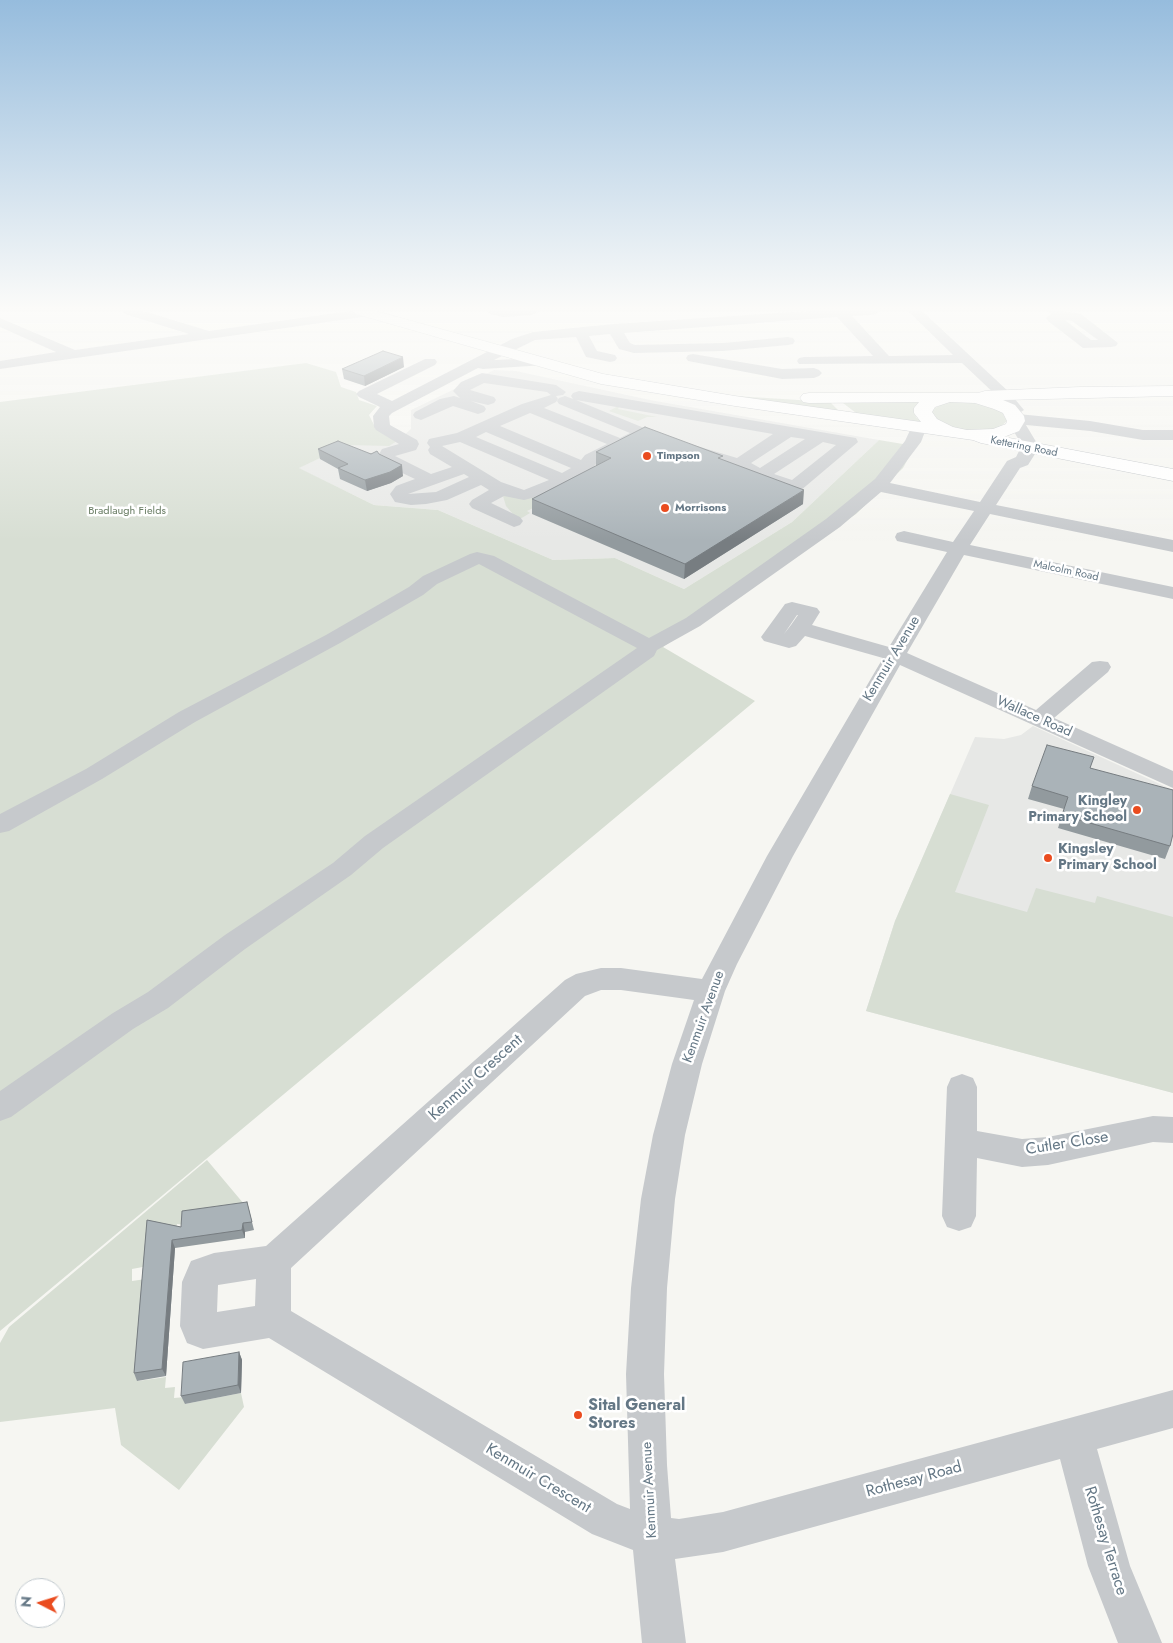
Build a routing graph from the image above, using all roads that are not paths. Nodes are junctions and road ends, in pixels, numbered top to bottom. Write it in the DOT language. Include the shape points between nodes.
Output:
graph roads {
  1 [pos="377,388"];
  2 [pos="429,388"];
  3 [pos="434,388"];
  4 [pos="465,388"];
  5 [pos="549,388"];
  6 [pos="649,388"];
  7 [pos="697,388"];
  8 [pos="826,388"];
  9 [pos="996,388"];
  10 [pos="1173,391"];
  11 [pos="830,393"];
  12 [pos="1098,393"];
  13 [pos="1004,395"];
  14 [pos="561,397"];
  15 [pos="956,397"];
  16 [pos="393,407"];
  17 [pos="514,413"];
  18 [pos="678,413"];
  19 [pos="1016,419"];
  20 [pos="719,420"];
  21 [pos="870,421"];
  22 [pos="390,424"];
  23 [pos="485,426"];
  24 [pos="754,426"];
  25 [pos="532,427"];
  26 [pos="918,429"];
  27 [pos="789,431"];
  28 [pos="963,434"];
  29 [pos="1173,435"];
  30 [pos="464,436"];
  31 [pos="820,437"];
  32 [pos="665,440"];
  33 [pos="621,444"];
  34 [pos="422,445"];
  35 [pos="724,446"];
  36 [pos="583,448"];
  37 [pos="600,454"];
  38 [pos="1021,457"];
  39 [pos="1081,458"];
  40 [pos="739,464"];
  41 [pos="584,467"];
  42 [pos="465,468"];
  43 [pos="761,475"];
  44 [pos="1173,475"];
  45 [pos="482,478"];
  46 [pos="430,480"];
  47 [pos="563,480"];
  48 [pos="887,488"];
  49 [pos="502,489"];
  50 [pos="984,508"];
  51 [pos="514,522"];
  52 [pos="904,537"];
  53 [pos="1173,546"];
  54 [pos="958,549"];
  55 [pos="1173,593"];
  56 [pos="800,628"];
  57 [pos="649,646"];
  58 [pos="895,655"];
  59 [pos="1100,667"];
  60 [pos="1039,719"];
  61 [pos="1173,780"];
  62 [pos="0,825"];
  63 [pos="711,992"];
  64 [pos="962,1087"];
  65 [pos="0,1108"];
  66 [pos="1173,1130"];
  67 [pos="960,1142"];
  68 [pos="959,1216"];
  69 [pos="274,1260"];
  70 [pos="274,1320"];
  71 [pos="1173,1409"];
  72 [pos="1074,1437"];
  73 [pos="652,1537"];
  74 [pos="664,1643"];
  75 [pos="1140,1643"];
  1 -- 16 [label="street" via="364,394"];
  2 -- 16 [label="street"];
  3 -- 22 [label="street" via="435,395 412,406"];
  4 -- 17 [label="street"];
  5 -- 14 [label="street"];
  6 -- 21 [label="main road, Kettering Road"];
  7 -- 11 [label="main road, Kettering Road" via="744,394"];
  8 -- 11 [label="street"];
  9 -- 13 [label="street"];
  10 -- 12 [label="main road"];
  11 -- 15 [label="main road, Kettering Road"];
  11 -- 21 [label="main road, Kettering Road" via="836,404 846,411"];
  12 -- 13 [label="main road"];
  12 -- 19 [label="main road" via="1029,400"];
  13 -- 15 [label="main road"];
  13 -- 19 [label="street"];
  14 -- 17 [label="street"];
  14 -- 18 [label="street"];
  14 -- 32 [label="street"];
  15 -- 19 [label="main road, Kettering Road" via="1000,404"];
  15 -- 28 [label="main road" via="929,403 923,408 923,413 937,427"];
  16 -- 22 [label="street" via="381,416"];
  17 -- 23 [label="street"];
  17 -- 25 [label="street"];
  17 -- 30 [label="street" via="454,401 421,415"];
  17 -- 33 [label="street"];
  18 -- 20 [label="street"];
  18 -- 32 [label="street"];
  19 -- 28 [label="main road" via="1013,427 1006,431"];
  19 -- 29 [label="street" via="1090,426 1143,436"];
  19 -- 38 [label="street" via="1030,445"];
  19 -- 39 [label="main road, Kettering Road" via="1055,450"];
  20 -- 24 [label="street"];
  20 -- 32 [label="street" via="701,433"];
  21 -- 26 [label="main road, Kettering Road"];
  22 -- 34 [label="street" via="382,427"];
  23 -- 30 [label="street"];
  23 -- 41 [label="street"];
  24 -- 27 [label="street"];
  24 -- 35 [label="street"];
  26 -- 28 [label="main road, Kettering Road"];
  26 -- 57 [label="street" via="913,442 881,482 833,523 693,622"];
  27 -- 31 [label="street"];
  27 -- 40 [label="street"];
  28 -- 38 [label="main road, Kettering Road" via="990,440"];
  30 -- 34 [label="street"];
  30 -- 47 [label="street"];
  31 -- 43 [label="street"];
  31 -- 43 [label="street" via="850,442 794,487"];
  32 -- 33 [label="street"];
  32 -- 35 [label="street"];
  33 -- 37 [label="street"];
  34 -- 42 [label="street"];
  34 -- 46 [label="street" via="386,456"];
  35 -- 40 [label="street"];
  36 -- 37 [label="street"];
  37 -- 41 [label="street"];
  38 -- 39 [label="main road, Kettering Road"];
  38 -- 50 [label="street, Kenmuir Avenue"];
  39 -- 44 [label="main road, Kettering Road"];
  40 -- 43 [label="street"];
  41 -- 47 [label="street"];
  42 -- 45 [label="street"];
  42 -- 46 [label="street"];
  45 -- 46 [label="street" via="426,499 411,500 398,494"];
  45 -- 49 [label="street"];
  47 -- 49 [label="street" via="524,495"];
  48 -- 50 [label="street"];
  49 -- 51 [label="street" via="478,504"];
  50 -- 53 [label="street"];
  50 -- 54 [label="street, Kenmuir Avenue"];
  52 -- 54 [label="street, Malcolm Road"];
  54 -- 55 [label="street, Malcolm Road"];
  54 -- 58 [label="street, Kenmuir Avenue"];
  56 -- 58 [label="street, Wallace Road"];
  57 -- 62 [label="street" via="487,560 477,558 430,580 333,639 187,717 94,774"];
  57 -- 65 [label="street" via="158,1000"];
  58 -- 60 [label="street, Wallace Road"];
  58 -- 63 [label="street, Kenmuir Avenue" via="780,856"];
  59 -- 60 [label="street"];
  60 -- 61 [label="street, Wallace Road"];
  63 -- 69 [label="street, Kenmuir Crescent" via="601,979 575,988"];
  63 -- 73 [label="street, Kenmuir Avenue" via="687,1064 669,1135 658,1199 645,1374"];
  64 -- 67 [label="street"];
  66 -- 67 [label="street, Cutler Close" via="1153,1129 1048,1151 1022,1152"];
  67 -- 68 [label="street"];
  69 -- 70 [label="street"];
  69 -- 70 [label="street" via="203,1272 198,1326 200,1331 206,1331"];
  70 -- 73 [label="street, Kenmuir Crescent" via="606,1520"];
  71 -- 72 [label="street, Rothesay Road"];
  72 -- 73 [label="street, Rothesay Road" via="723,1532 679,1539"];
  72 -- 75 [label="street, Rothesay Terrace" via="1110,1566"];
  73 -- 74 [label="street, Kenmuir Avenue"];
}
